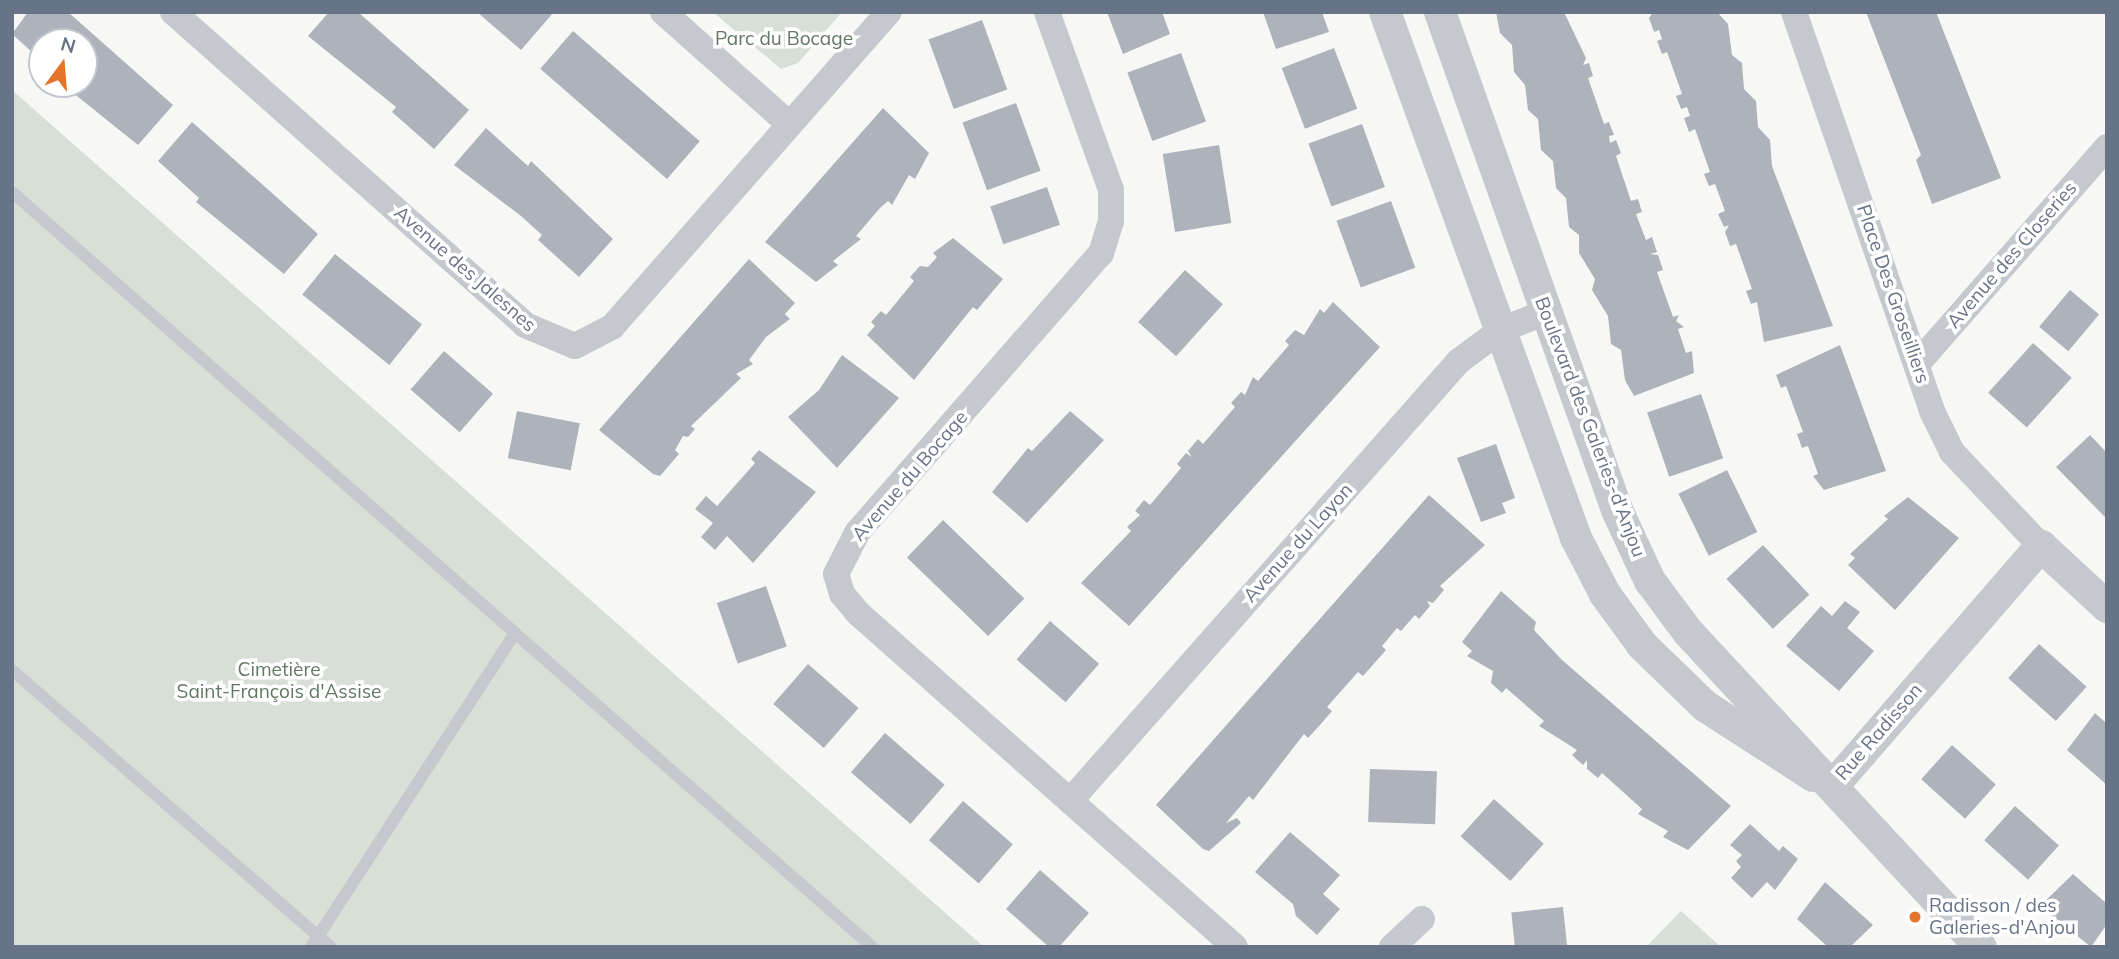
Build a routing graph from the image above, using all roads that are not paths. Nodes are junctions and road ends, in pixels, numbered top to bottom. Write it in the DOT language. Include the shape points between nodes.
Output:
graph roads {
  1 [pos="173,12"];
  2 [pos="663,12"];
  3 [pos="889,12"];
  4 [pos="1047,12"];
  5 [pos="1385,12"];
  6 [pos="1440,12"];
  7 [pos="1794,12"];
  8 [pos="789,124"];
  9 [pos="2107,147"];
  10 [pos="12,192"];
  11 [pos="1546,312"];
  12 [pos="1501,330"];
  13 [pos="1918,363"];
  14 [pos="2041,546"];
  15 [pos="2107,607"];
  16 [pos="515,633"];
  17 [pos="12,670"];
  18 [pos="1833,786"];
  19 [pos="1070,801"];
  20 [pos="1422,919"];
  21 [pos="315,941"];
  22 [pos="331,947"];
  23 [pos="872,947"];
  24 [pos="1235,947"];
  25 [pos="1392,947"];
  26 [pos="1981,947"];
  1 -- 8 [label="street, Avenue des Jalesnes" via="526,324 575,346 611,327"];
  2 -- 8 [label="street"];
  3 -- 8 [label="street, Avenue des Jalesnes"];
  4 -- 19 [label="street, Avenue du Bocage" via="1111,190 1111,221 1101,253 857,533 836,575 842,594 859,614"];
  5 -- 12 [label="street"];
  6 -- 11 [label="street, Boulevard des Galeries-d'Anjou"];
  7 -- 13 [label="street, Place Des Groseilliers"];
  9 -- 13 [label="street, Avenue des Closeries"];
  10 -- 16 [label="lane"];
  11 -- 12 [label="street, Avenue du Layon"];
  11 -- 18 [label="street, Boulevard des Galeries-d'Anjou" via="1617,510 1650,581 1688,632"];
  12 -- 18 [label="street" via="1576,538 1612,604 1642,645 1705,706 1774,756"];
  12 -- 19 [label="street, Avenue du Layon" via="1459,361"];
  13 -- 14 [label="street, Place Des Groseilliers" via="1952,452"];
  14 -- 15 [label="street"];
  14 -- 18 [label="street, Rue Radisson"];
  16 -- 21 [label="lane"];
  16 -- 23 [label="lane"];
  17 -- 21 [label="lane"];
  18 -- 26 [label="street, Rue Radisson"];
  19 -- 24 [label="street, Avenue du Bocage"];
  20 -- 25 [label="street"];
  21 -- 22 [label="lane"];
}
